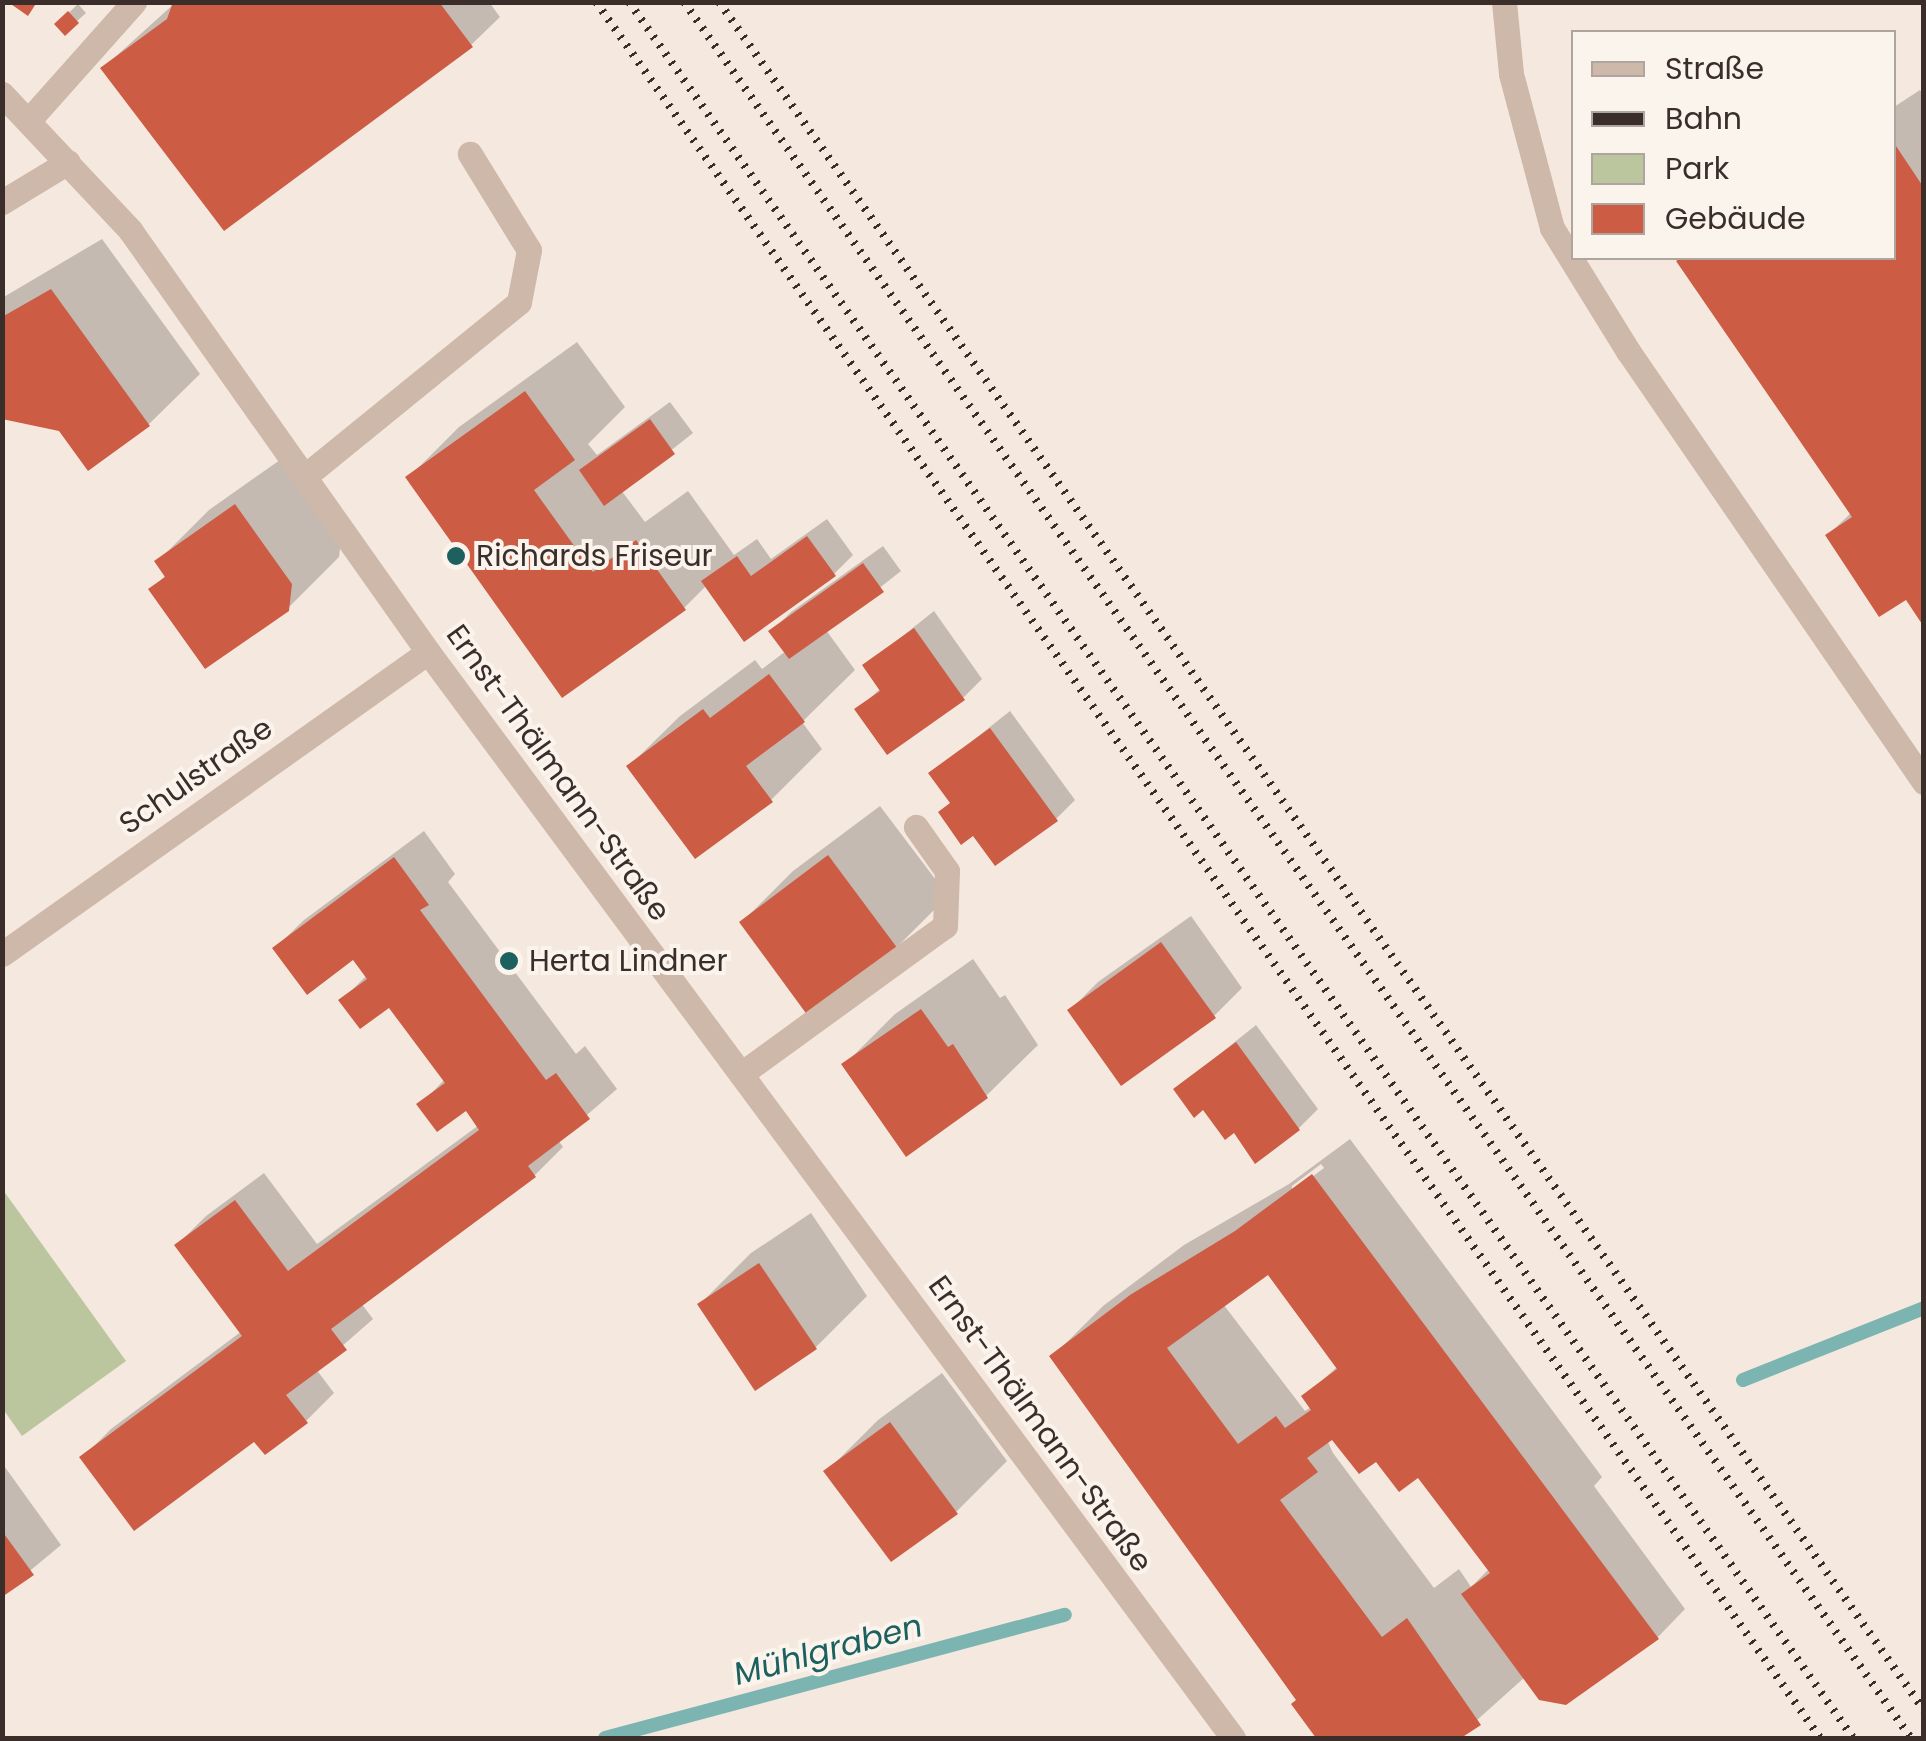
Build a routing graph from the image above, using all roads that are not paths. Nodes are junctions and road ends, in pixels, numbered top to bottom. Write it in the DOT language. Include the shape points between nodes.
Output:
graph roads {
  1 [pos="134,2"];
  2 [pos="1504,2"];
  3 [pos="2,94"];
  4 [pos="29,120"];
  5 [pos="470,154"];
  6 [pos="68,162"];
  7 [pos="2,202"];
  8 [pos="1571,259"];
  9 [pos="1572,260"];
  10 [pos="304,476"];
  11 [pos="428,652"];
  12 [pos="1924,782"];
  13 [pos="916,827"];
  14 [pos="2,954"];
  15 [pos="741,1074"];
  16 [pos="1219,1733"];
  1 -- 4 [label="street"];
  2 -- 8 [label="street" via="1511,74 1552,228"];
  3 -- 4 [label="street, Ernst-Thälmann-Straße"];
  4 -- 6 [label="street, Ernst-Thälmann-Straße"];
  5 -- 10 [label="street" via="529,250 519,302"];
  6 -- 7 [label="street"];
  6 -- 10 [label="street, Ernst-Thälmann-Straße" via="130,230"];
  9 -- 12 [label="street"];
  10 -- 11 [label="street, Ernst-Thälmann-Straße"];
  11 -- 14 [label="street, Schulstraße"];
  11 -- 15 [label="street, Ernst-Thälmann-Straße"];
  13 -- 15 [label="street" via="947,871 944,926"];
  15 -- 16 [label="street, Ernst-Thälmann-Straße" via="1107,1568"];
}
